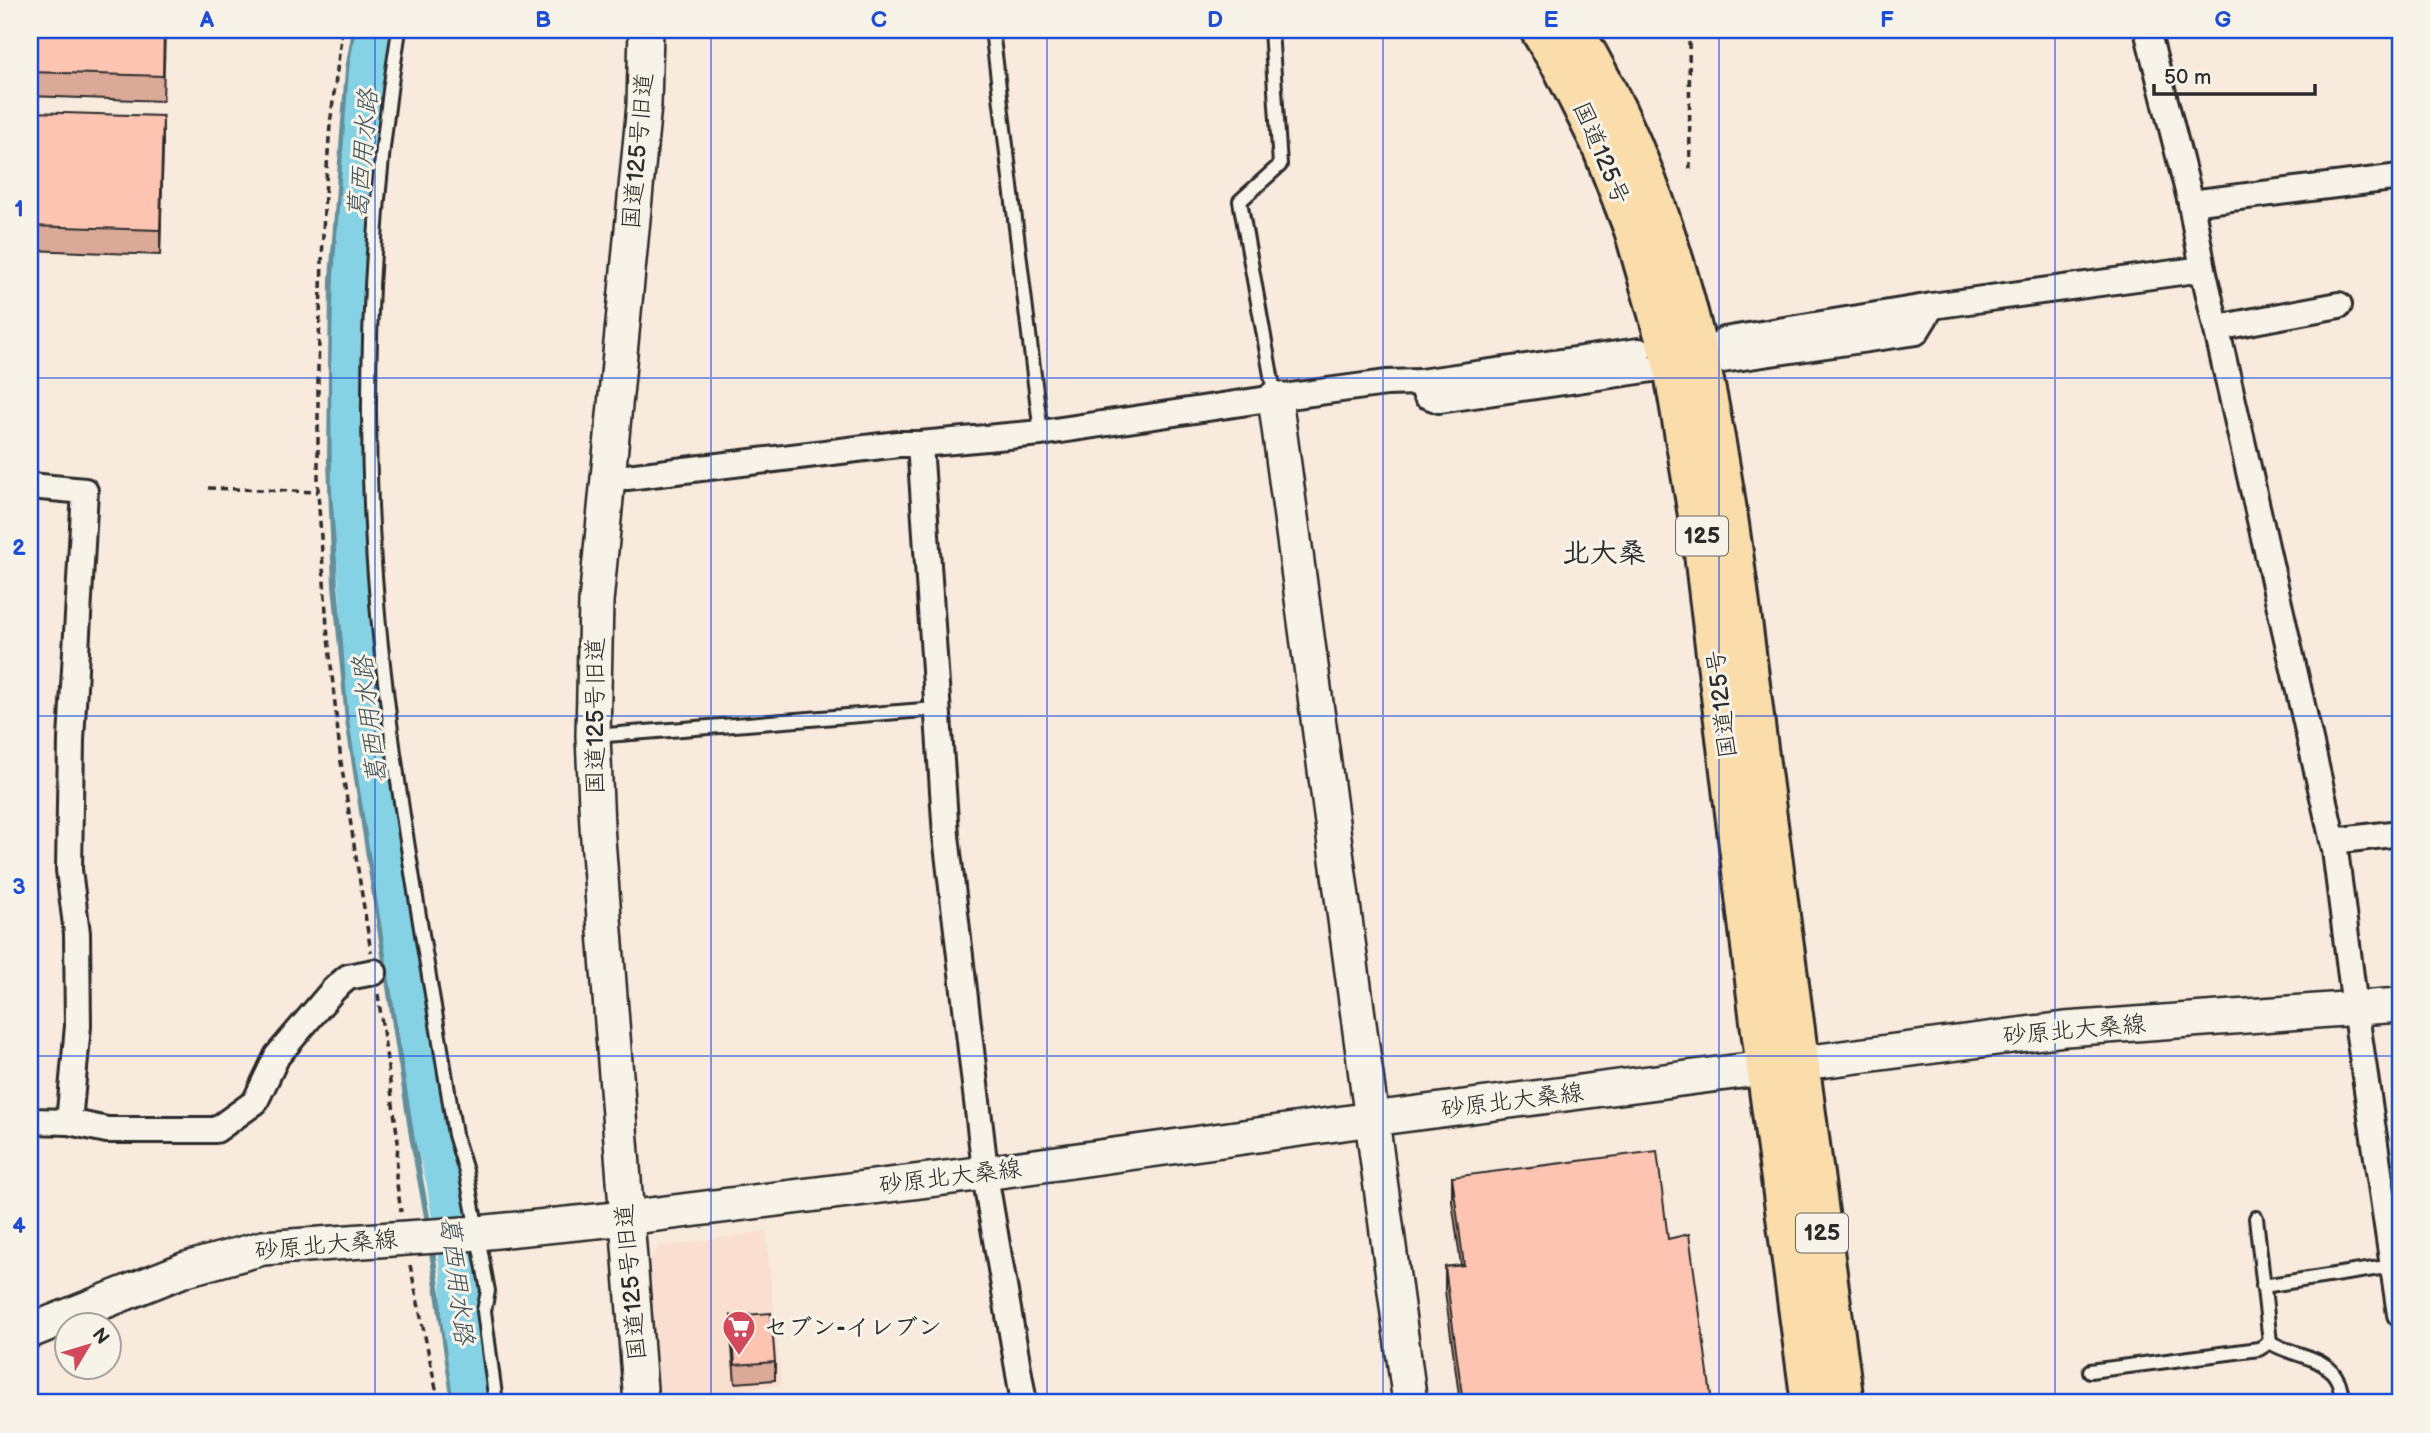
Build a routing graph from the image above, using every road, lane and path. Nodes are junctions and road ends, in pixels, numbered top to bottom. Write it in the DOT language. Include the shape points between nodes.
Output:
graph roads {
  1 [pos="342,30"];
  2 [pos="399,30"];
  3 [pos="646,30"];
  4 [pos="992,30"];
  5 [pos="1270,30"];
  6 [pos="1540,30"];
  7 [pos="1573,30"];
  8 [pos="1689,30"];
  9 [pos="2147,30"];
  10 [pos="1690,172"];
  11 [pos="2400,177"];
  12 [pos="2191,203"];
  13 [pos="2203,269"];
  14 [pos="2339,305"];
  15 [pos="2217,328"];
  16 [pos="1684,355"];
  17 [pos="1420,382"];
  18 [pos="1275,398"];
  19 [pos="1041,433"];
  20 [pos="920,444"];
  21 [pos="608,476"];
  22 [pos="30,486"];
  23 [pos="208,488"];
  24 [pos="318,492"];
  25 [pos="936,709"];
  26 [pos="593,736"];
  27 [pos="2400,833"];
  28 [pos="2333,841"];
  29 [pos="374,972"];
  30 [pos="2400,1005"];
  31 [pos="2355,1008"];
  32 [pos="1783,1065"];
  33 [pos="1372,1119"];
  34 [pos="30,1121"];
  35 [pos="69,1122"];
  36 [pos="985,1173"];
  37 [pos="626,1218"];
  38 [pos="2256,1218"];
  39 [pos="473,1233"];
  40 [pos="409,1237"];
  41 [pos="2393,1266"];
  42 [pos="2263,1286"];
  43 [pos="2400,1314"];
  44 [pos="30,1331"];
  45 [pos="2270,1342"];
  46 [pos="2090,1371"];
  47 [pos="439,1403"];
  48 [pos="496,1403"];
  49 [pos="641,1403"];
  50 [pos="1024,1403"];
  51 [pos="1410,1403"];
  52 [pos="1811,1403"];
  53 [pos="1844,1403"];
  54 [pos="2343,1403"];
  1 -- 24 [label="path" via="324,209"];
  2 -- 39 [label="lane" via="382,156 373,276 371,488 378,614 391,733"];
  3 -- 21 [label="street, 国道125号旧道" via="644,105"];
  4 -- 19 [label="lane"];
  5 -- 18 [label="lane" via="1280,164 1240,201"];
  6 -- 16 [label="highway, 国道125号 / 125" via="1600,142"];
  7 -- 16 [label="highway, 国道125号 / 125" via="1626,131 1662,222 1685,296"];
  8 -- 10 [label="path"];
  9 -- 12 [label="street"];
  11 -- 12 [label="street"];
  12 -- 13 [label="street"];
  13 -- 15 [label="street"];
  13 -- 16 [label="street" via="1932,306 1916,332"];
  14 -- 15 [label="street"];
  15 -- 28 [label="street"];
  16 -- 17 [label="street"];
  16 -- 17 [label="street" via="1439,400 1426,395"];
  16 -- 32 [label="highway, 国道125号 / 125" via="1723,484 1740,603"];
  17 -- 18 [label="street"];
  18 -- 19 [label="street"];
  18 -- 33 [label="street"];
  19 -- 20 [label="street"];
  20 -- 21 [label="street"];
  20 -- 25 [label="street"];
  21 -- 26 [label="street, 国道125号旧道" via="596,602"];
  22 -- 35 [label="street" via="85,491 71,740 69,870 77,933 78,1026"];
  23 -- 24 [label="path"];
  24 -- 29 [label="path" via="341,762"];
  25 -- 26 [label="lane"];
  25 -- 36 [label="street"];
  26 -- 37 [label="street, 国道125号旧道"];
  27 -- 28 [label="street"];
  28 -- 31 [label="street"];
  29 -- 35 [label="street" via="348,977 334,989 277,1056 255,1102 216,1130 107,1130"];
  29 -- 40 [label="path" via="398,1141 396,1177"];
  30 -- 31 [label="street, 砂原北大桑線"];
  31 -- 32 [label="street, 砂原北大桑線" via="2065,1029"];
  31 -- 41 [label="street"];
  32 -- 33 [label="street, 砂原北大桑線"];
  32 -- 52 [label="highway, 国道125号 / 125"];
  32 -- 53 [label="highway, 国道125号 / 125"];
  33 -- 36 [label="street, 砂原北大桑線"];
  33 -- 51 [label="street"];
  34 -- 35 [label="street"];
  36 -- 37 [label="street, 砂原北大桑線"];
  36 -- 50 [label="street"];
  37 -- 39 [label="street, 砂原北大桑線"];
  37 -- 49 [label="street, 国道125号旧道"];
  38 -- 42 [label="lane"];
  39 -- 40 [label="street, 砂原北大桑線"];
  39 -- 48 [label="lane" via="488,1291 484,1311"];
  40 -- 44 [label="street, 砂原北大桑線" via="263,1248 227,1256"];
  40 -- 47 [label="path"];
  41 -- 42 [label="lane"];
  41 -- 43 [label="street"];
  42 -- 45 [label="lane"];
  45 -- 46 [label="lane" via="2259,1349"];
  45 -- 54 [label="lane" via="2330,1370 2338,1380"];
}
